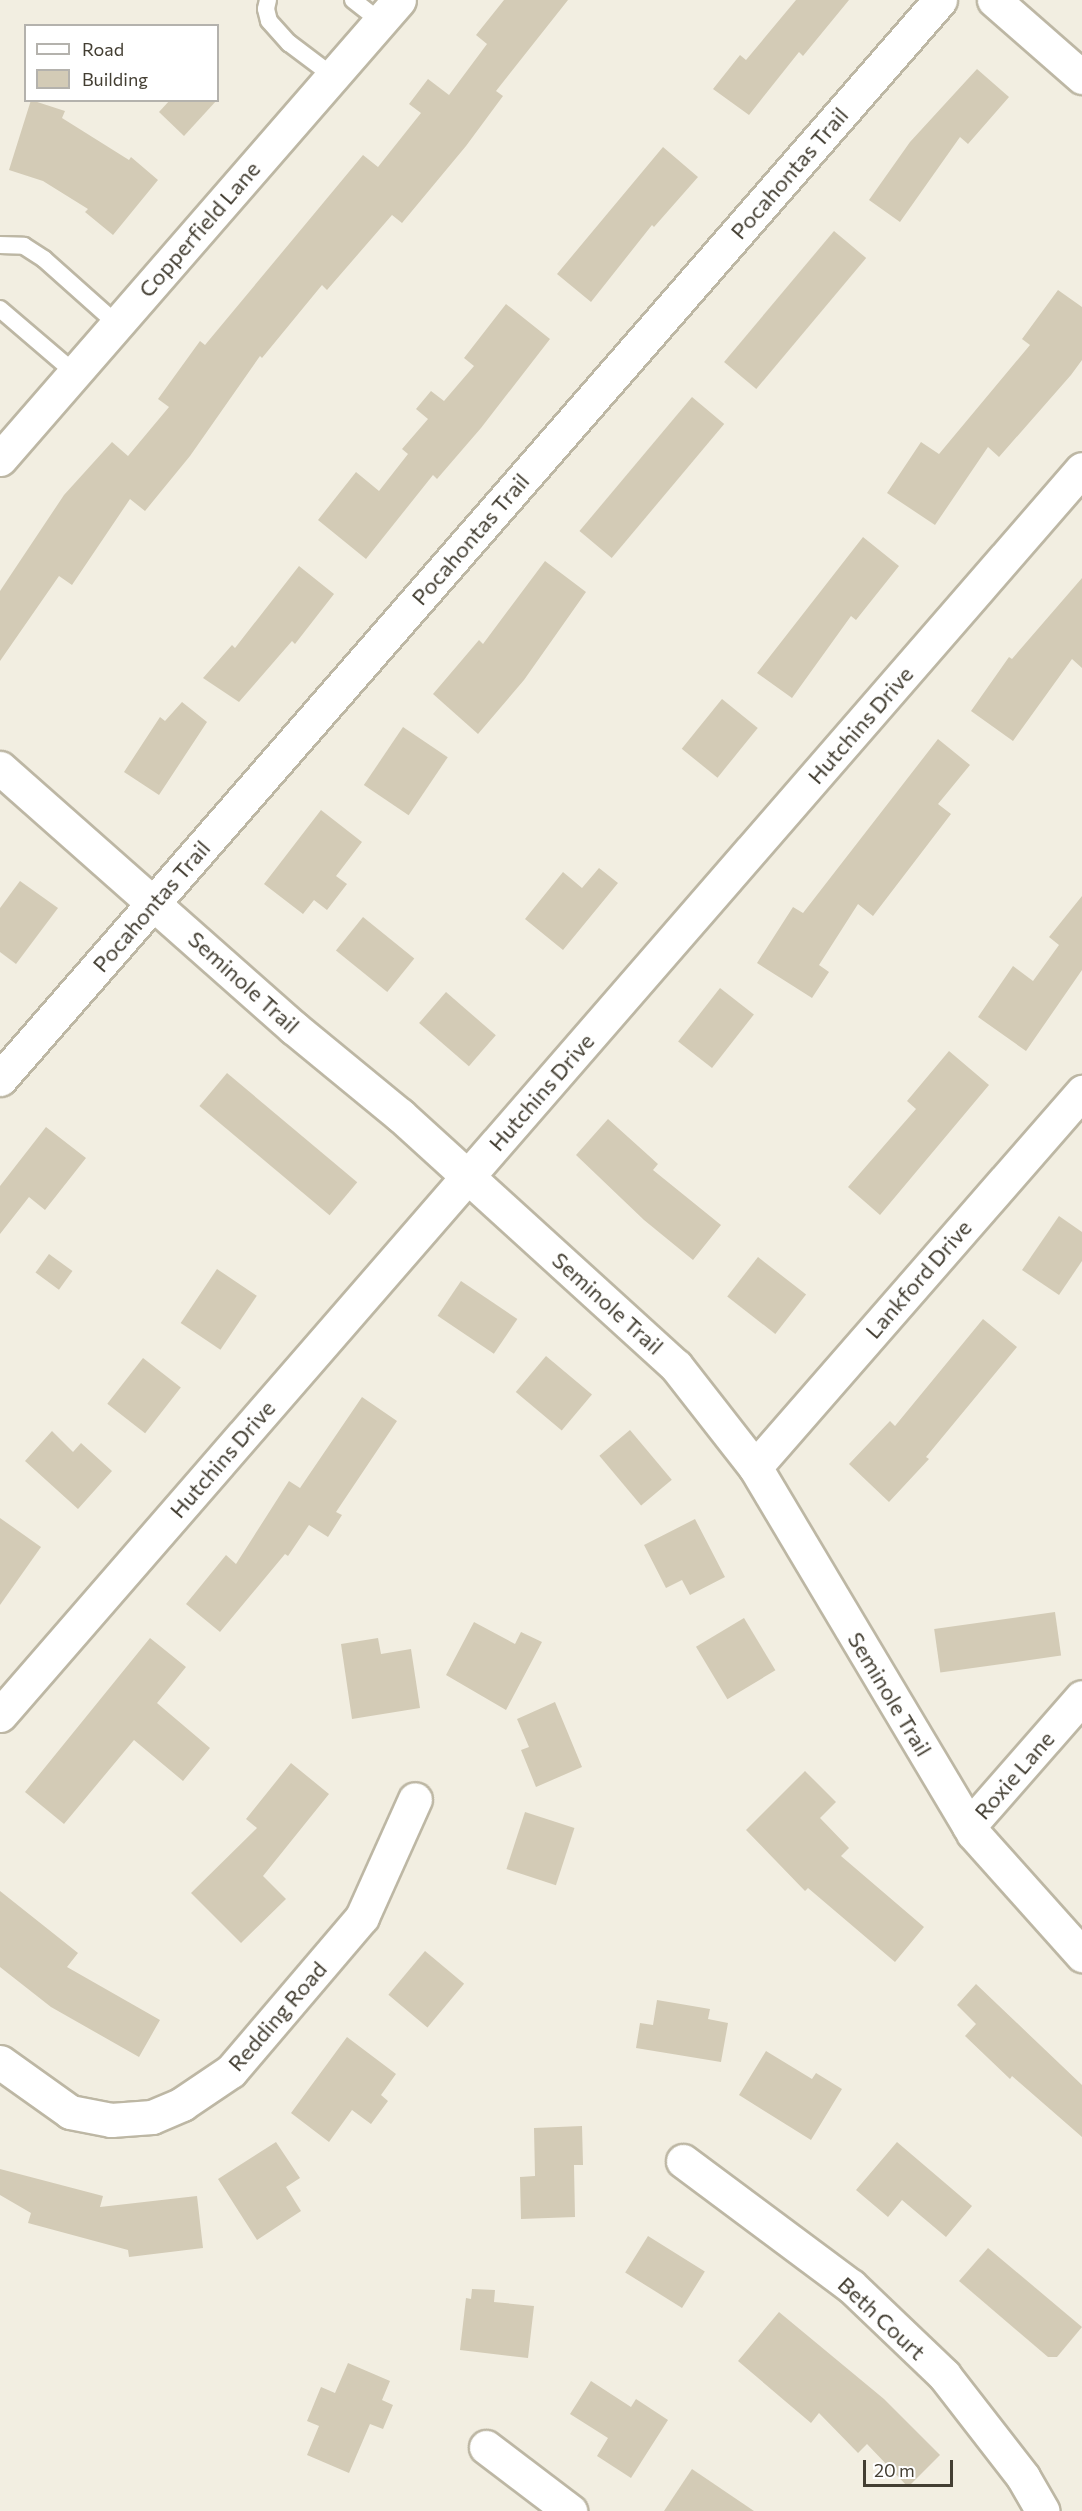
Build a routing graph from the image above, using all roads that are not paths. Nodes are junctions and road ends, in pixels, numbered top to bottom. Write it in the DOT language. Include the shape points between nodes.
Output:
graph roads {
  1 [pos="268,0"];
  2 [pos="353,0"];
  3 [pos="940,0"];
  4 [pos="994,0"];
  5 [pos="389,11"];
  6 [pos="333,76"];
  7 [pos="1082,77"];
  8 [pos="0,245"];
  9 [pos="0,309"];
  10 [pos="117,324"];
  11 [pos="75,373"];
  12 [pos="0,459"];
  13 [pos="1082,470"];
  14 [pos="0,768"];
  15 [pos="154,902"];
  16 [pos="0,1079"];
  17 [pos="1082,1092"];
  18 [pos="467,1177"];
  19 [pos="755,1467"];
  20 [pos="1082,1697"];
  21 [pos="0,1715"];
  22 [pos="415,1799"];
  23 [pos="969,1826"];
  24 [pos="1082,1955"];
  25 [pos="0,2062"];
  26 [pos="683,2162"];
  27 [pos="486,2447"];
  28 [pos="570,2511"];
  29 [pos="1043,2511"];
  1 -- 6 [label="lane" via="269,21 289,43"];
  2 -- 5 [label="lane"];
  3 -- 15 [label="street, Pocahontas Trail"];
  4 -- 7 [label="street"];
  5 -- 6 [label="street, Copperfield Lane"];
  6 -- 10 [label="street, Copperfield Lane"];
  8 -- 10 [label="lane" via="24,246 34,252"];
  9 -- 11 [label="lane"];
  10 -- 11 [label="street, Copperfield Lane"];
  11 -- 12 [label="street, Copperfield Lane"];
  13 -- 18 [label="street, Hutchins Drive"];
  14 -- 15 [label="street, Seminole Trail"];
  15 -- 16 [label="street, Pocahontas Trail"];
  15 -- 18 [label="street, Seminole Trail"];
  17 -- 19 [label="street, Lankford Drive"];
  18 -- 19 [label="street, Seminole Trail" via="654,1343 705,1400"];
  18 -- 21 [label="street, Hutchins Drive"];
  19 -- 23 [label="street, Seminole Trail"];
  20 -- 23 [label="street, Roxie Lane"];
  22 -- 25 [label="street, Redding Road" via="362,1917 231,2071 182,2104 152,2117 111,2120 70,2112"];
  23 -- 24 [label="street, Seminole Trail"];
  26 -- 29 [label="street, Beth Court" via="851,2286 944,2375 1023,2477"];
  27 -- 28 [label="street"];
}
